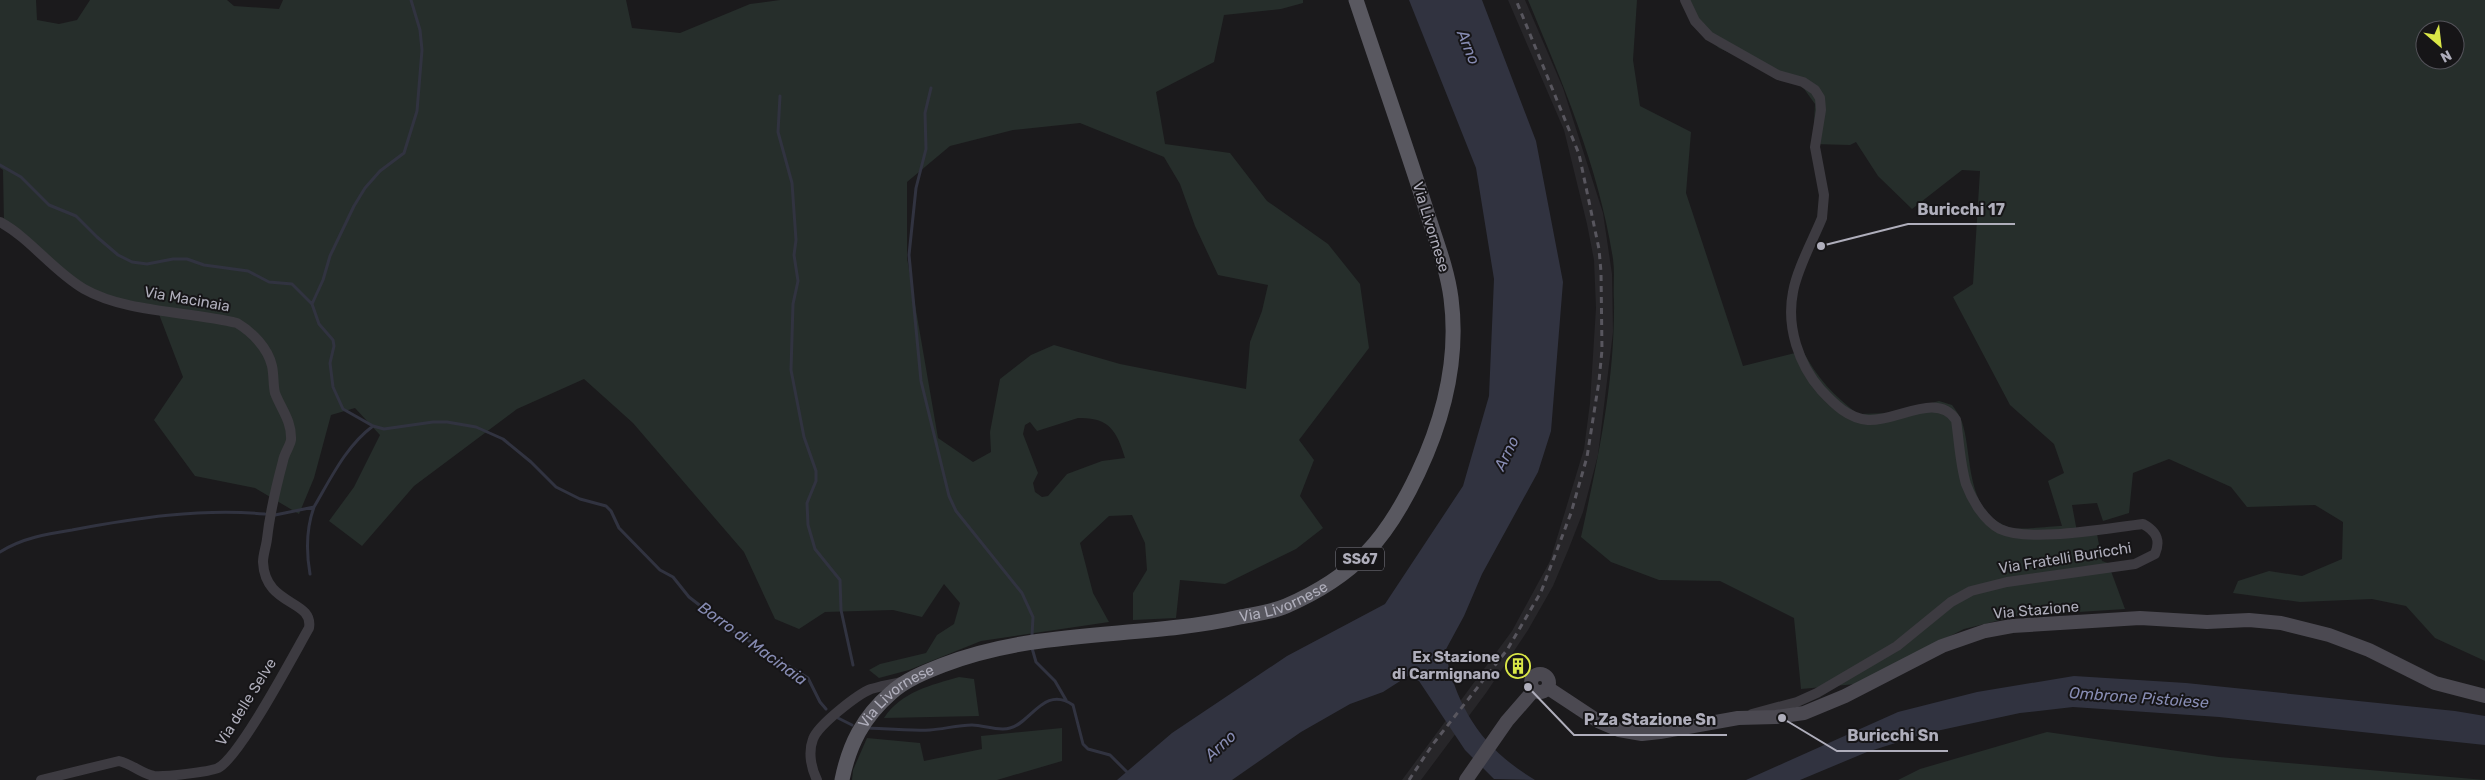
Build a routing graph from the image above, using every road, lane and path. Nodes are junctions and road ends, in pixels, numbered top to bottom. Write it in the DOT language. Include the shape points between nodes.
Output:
graph roads {
  1 [pos="1356,0"];
  2 [pos="1685,0"];
  3 [pos="0,222"];
  4 [pos="311,619"];
  5 [pos="910,680"];
  6 [pos="2485,696"];
  7 [pos="1738,718"];
  8 [pos="41,780"];
  9 [pos="817,780"];
  10 [pos="842,780"];
  11 [pos="1466,780"];
  1 -- 5 [label="main road, Via Livornese / SS67" via="1431,226 1451,297 1454,335 1451,376 1439,423 1402,507 1379,542 1348,570 1315,592 1283,607 1190,626 995,649 963,657"];
  2 -- 7 [label="street, Via Fratelli Buricchi" via="1695,21 1709,36 1778,75 1802,82 1815,90 1820,98 1820,129 1816,146 1824,195 1822,218 1793,291 1791,305 1797,348 1814,382 1831,401 1854,417 1870,420 1890,418 1937,407 1951,412 1956,420 1971,495 1991,524 2001,530 2028,535 2143,524 2152,529 2159,546 2155,554 2135,564 2007,582 1971,591 1952,602 1897,646 1817,693 1797,702"];
  3 -- 4 [label="street, Via Macinaia" via="60,273 97,295 123,303 237,324 261,344 272,365 275,393 286,413 291,440 270,511 263,562 270,586 280,597 307,612"];
  4 -- 8 [label="street, Via delle Selve" via="309,628 250,730 228,760 217,769 151,776 120,761"];
  5 -- 9 [label="street" via="870,690 842,707 813,737 812,771"];
  5 -- 10 [label="main road, Via Livornese / SS67" via="893,690 870,712 854,737"];
  6 -- 7 [label="street, Via Stazione" via="2435,683 2369,650 2329,635 2281,623 2140,618 2012,626 1984,632 1942,646 1804,714"];
  7 -- 11 [label="street, Via Stazione" via="1660,732 1620,730 1598,721 1548,688 1542,692 1534,690 1507,721"];
}
